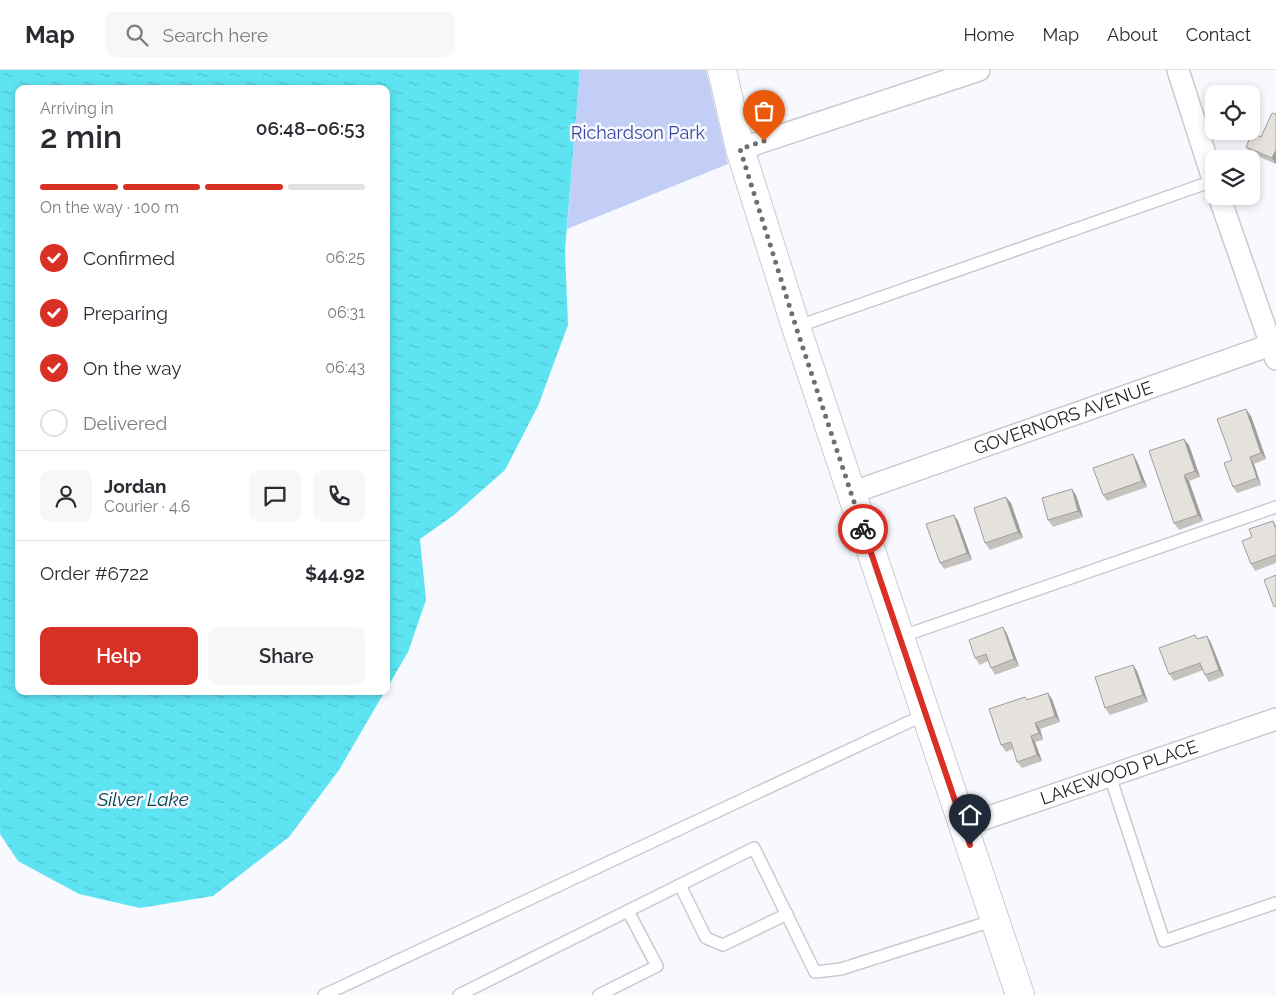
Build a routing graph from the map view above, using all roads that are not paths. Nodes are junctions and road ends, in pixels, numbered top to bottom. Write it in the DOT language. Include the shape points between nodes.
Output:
graph roads {
  1 [pos="722,70"];
  2 [pos="979,70"];
  3 [pos="1178,70"];
  4 [pos="740,149"];
  5 [pos="1205,154"];
  6 [pos="1205,185"];
  7 [pos="1222,205"];
  8 [pos="796,327"];
  9 [pos="1274,349"];
  10 [pos="851,493"];
  11 [pos="1276,506"];
  12 [pos="900,637"];
  13 [pos="926,714"];
  14 [pos="1276,719"];
  15 [pos="1110,776"];
  16 [pos="963,826"];
  17 [pos="680,885"];
  18 [pos="1276,903"];
  19 [pos="628,911"];
  20 [pos="787,914"];
  21 [pos="995,920"];
  22 [pos="324,995"];
  23 [pos="459,995"];
  24 [pos="599,995"];
  25 [pos="1020,995"];
  1 -- 4 [label="street"];
  2 -- 4 [label="street"];
  3 -- 5 [label="street"];
  4 -- 8 [label="street"];
  6 -- 8 [label="lane"];
  7 -- 9 [label="street"];
  8 -- 10 [label="street"];
  9 -- 10 [label="street, GOVERNORS AVENUE"];
  10 -- 12 [label="street"];
  11 -- 12 [label="lane"];
  12 -- 13 [label="street"];
  13 -- 16 [label="street"];
  13 -- 22 [label="lane"];
  14 -- 15 [label="street, LAKEWOOD PLACE"];
  15 -- 16 [label="street, LAKEWOOD PLACE"];
  15 -- 18 [label="lane" via="1164,941"];
  16 -- 21 [label="street"];
  17 -- 19 [label="lane"];
  17 -- 20 [label="lane" via="706,938 723,945"];
  17 -- 20 [label="lane" via="754,848"];
  19 -- 23 [label="lane"];
  19 -- 24 [label="lane" via="657,966"];
  20 -- 21 [label="lane" via="815,972 841,969"];
  21 -- 25 [label="street"];
}
